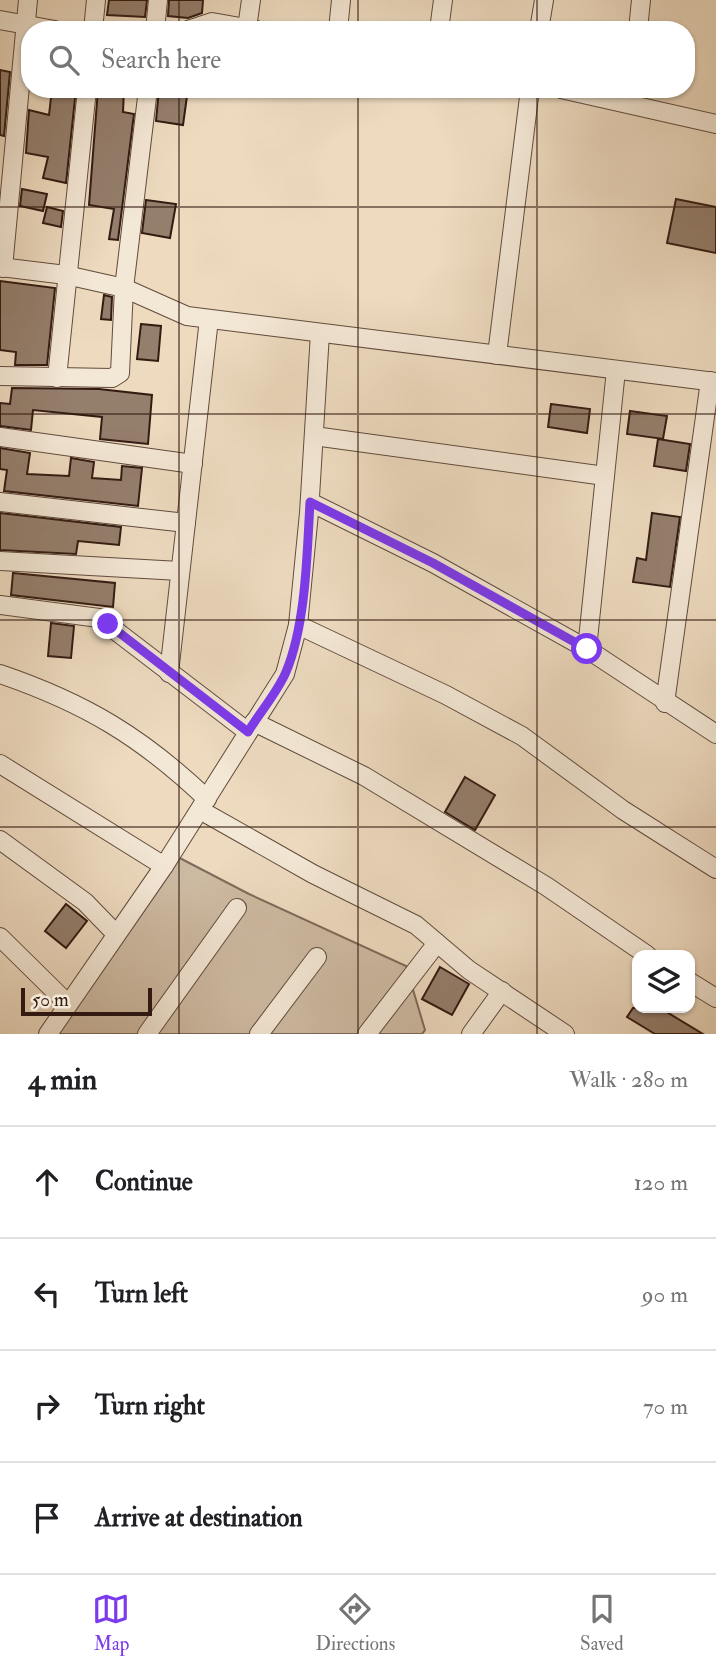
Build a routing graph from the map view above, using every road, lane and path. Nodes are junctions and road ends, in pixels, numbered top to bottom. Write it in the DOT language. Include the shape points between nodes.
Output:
graph roads {
  1 [pos="28,0"];
  2 [pos="96,0"];
  3 [pos="158,0"];
  4 [pos="251,0"];
  5 [pos="341,0"];
  6 [pos="443,0"];
  7 [pos="544,0"];
  8 [pos="641,0"];
  9 [pos="0,20"];
  10 [pos="25,21"];
  11 [pos="94,21"];
  12 [pos="156,21"];
  13 [pos="252,21"];
  14 [pos="339,21"];
  15 [pos="440,21"];
  16 [pos="540,21"];
  17 [pos="639,21"];
  18 [pos="21,23"];
  19 [pos="21,66"];
  20 [pos="86,98"];
  21 [pos="147,98"];
  22 [pos="529,98"];
  23 [pos="632,98"];
  24 [pos="716,124"];
  25 [pos="2,268"];
  26 [pos="66,275"];
  27 [pos="124,288"];
  28 [pos="209,318"];
  29 [pos="320,333"];
  30 [pos="498,355"];
  31 [pos="616,369"];
  32 [pos="0,376"];
  33 [pos="57,378"];
  34 [pos="713,381"];
  35 [pos="314,436"];
  36 [pos="0,437"];
  37 [pos="192,464"];
  38 [pos="606,476"];
  39 [pos="0,502"];
  40 [pos="310,502"];
  41 [pos="186,523"];
  42 [pos="0,561"];
  43 [pos="180,571"];
  44 [pos="0,605"];
  45 [pos="298,625"];
  46 [pos="587,649"];
  47 [pos="169,673"];
  48 [pos="0,674"];
  49 [pos="665,703"];
  50 [pos="251,727"];
  51 [pos="716,734"];
  52 [pos="0,764"];
  53 [pos="204,804"];
  54 [pos="0,840"];
  55 [pos="164,866"];
  56 [pos="716,869"];
  57 [pos="237,908"];
  58 [pos="117,934"];
  59 [pos="0,936"];
  60 [pos="437,943"];
  61 [pos="640,950"];
  62 [pos="317,957"];
  63 [pos="695,985"];
  64 [pos="502,992"];
  65 [pos="716,998"];
  66 [pos="67,1003"];
  67 [pos="48,1034"];
  68 [pos="147,1034"];
  69 [pos="259,1034"];
  70 [pos="367,1034"];
  71 [pos="471,1034"];
  72 [pos="565,1034"];
  1 -- 10 [label="street"];
  2 -- 11 [label="street"];
  3 -- 12 [label="street"];
  4 -- 13 [label="street"];
  5 -- 14 [label="street"];
  6 -- 15 [label="street"];
  7 -- 16 [label="street"];
  8 -- 17 [label="street"];
  9 -- 18 [label="street"];
  19 -- 25 [label="street"];
  20 -- 26 [label="street"];
  21 -- 27 [label="street"];
  22 -- 30 [label="street"];
  23 -- 24 [label="street"];
  25 -- 26 [label="street"];
  26 -- 27 [label="street"];
  26 -- 33 [label="street"];
  27 -- 28 [label="street" via="187,316"];
  27 -- 33 [label="street" via="118,376"];
  28 -- 29 [label="street"];
  28 -- 37 [label="street"];
  29 -- 30 [label="street"];
  29 -- 35 [label="street"];
  30 -- 31 [label="street"];
  31 -- 34 [label="street"];
  31 -- 38 [label="street"];
  32 -- 33 [label="street"];
  34 -- 49 [label="street"];
  35 -- 38 [label="street"];
  35 -- 40 [label="street"];
  36 -- 37 [label="street"];
  37 -- 41 [label="street"];
  38 -- 46 [label="street"];
  39 -- 41 [label="street"];
  40 -- 45 [label="street"];
  40 -- 46 [label="street" via="433,563"];
  41 -- 43 [label="street"];
  42 -- 43 [label="street"];
  43 -- 47 [label="street"];
  44 -- 47 [label="street" via="99,618"];
  45 -- 50 [label="street" via="285,674"];
  45 -- 56 [label="street" via="522,736 622,810"];
  46 -- 49 [label="street"];
  47 -- 50 [label="street"];
  48 -- 53 [label="street" via="48,690 107,720 166,759"];
  49 -- 51 [label="street"];
  50 -- 53 [label="street"];
  50 -- 61 [label="street" via="364,776 546,886"];
  52 -- 55 [label="street"];
  53 -- 55 [label="street"];
  53 -- 60 [label="street" via="313,874 416,925"];
  54 -- 58 [label="street" via="85,902"];
  55 -- 58 [label="street"];
  57 -- 68 [label="street"];
  58 -- 66 [label="street"];
  59 -- 66 [label="street"];
  60 -- 64 [label="street"];
  60 -- 70 [label="street"];
  62 -- 69 [label="street"];
  63 -- 65 [label="street"];
  64 -- 71 [label="street"];
  64 -- 72 [label="street"];
  66 -- 67 [label="street"];
}
